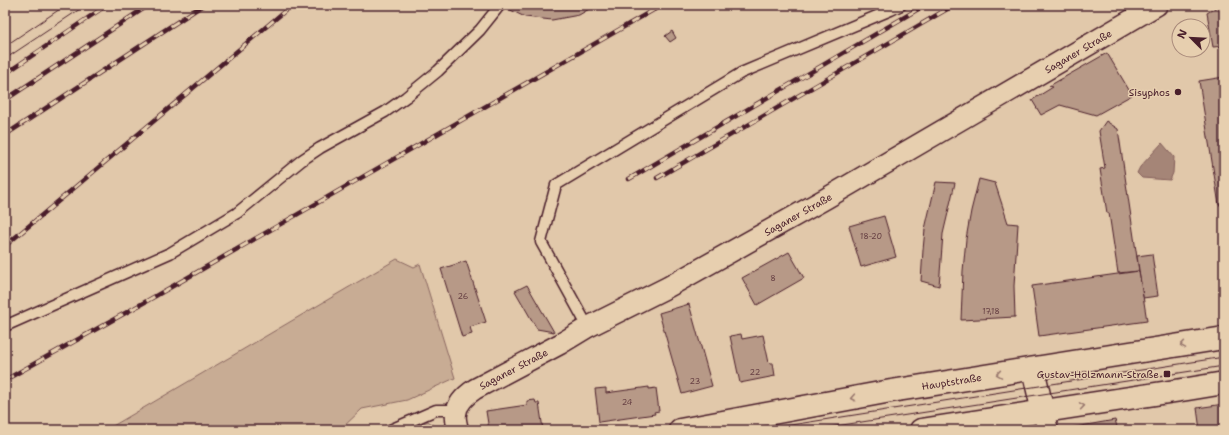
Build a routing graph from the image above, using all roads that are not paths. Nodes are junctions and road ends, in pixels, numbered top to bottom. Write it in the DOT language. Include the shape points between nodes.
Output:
graph roads {
  1 [pos="500,5"];
  2 [pos="900,5"];
  3 [pos="1157,5"];
  4 [pos="5,326"];
  5 [pos="588,327"];
  6 [pos="1224,338"];
  7 [pos="1033,369"];
  8 [pos="1224,383"];
  9 [pos="457,410"];
  10 [pos="1046,421"];
  11 [pos="390,430"];
  12 [pos="458,430"];
  13 [pos="680,430"];
  14 [pos="921,430"];
  1 -- 4 [label="lane" via="480,30 438,71 406,97 302,160 237,213 170,253"];
  2 -- 5 [label="lane" via="741,73 556,185 542,242"];
  3 -- 5 [label="street, Saganer Straße" via="825,199 668,287"];
  5 -- 9 [label="street, Saganer Straße" via="475,389 459,403"];
  6 -- 7 [label="main road, Hauptstraße, one-way"];
  7 -- 10 [label="main road"];
  7 -- 13 [label="main road, Hauptstraße, one-way" via="891,391"];
  10 -- 8 [label="main road, one-way"];
  9 -- 11 [label="lane" via="436,410"];
  9 -- 12 [label="street" via="455,414"];
  10 -- 14 [label="main road"];
}
